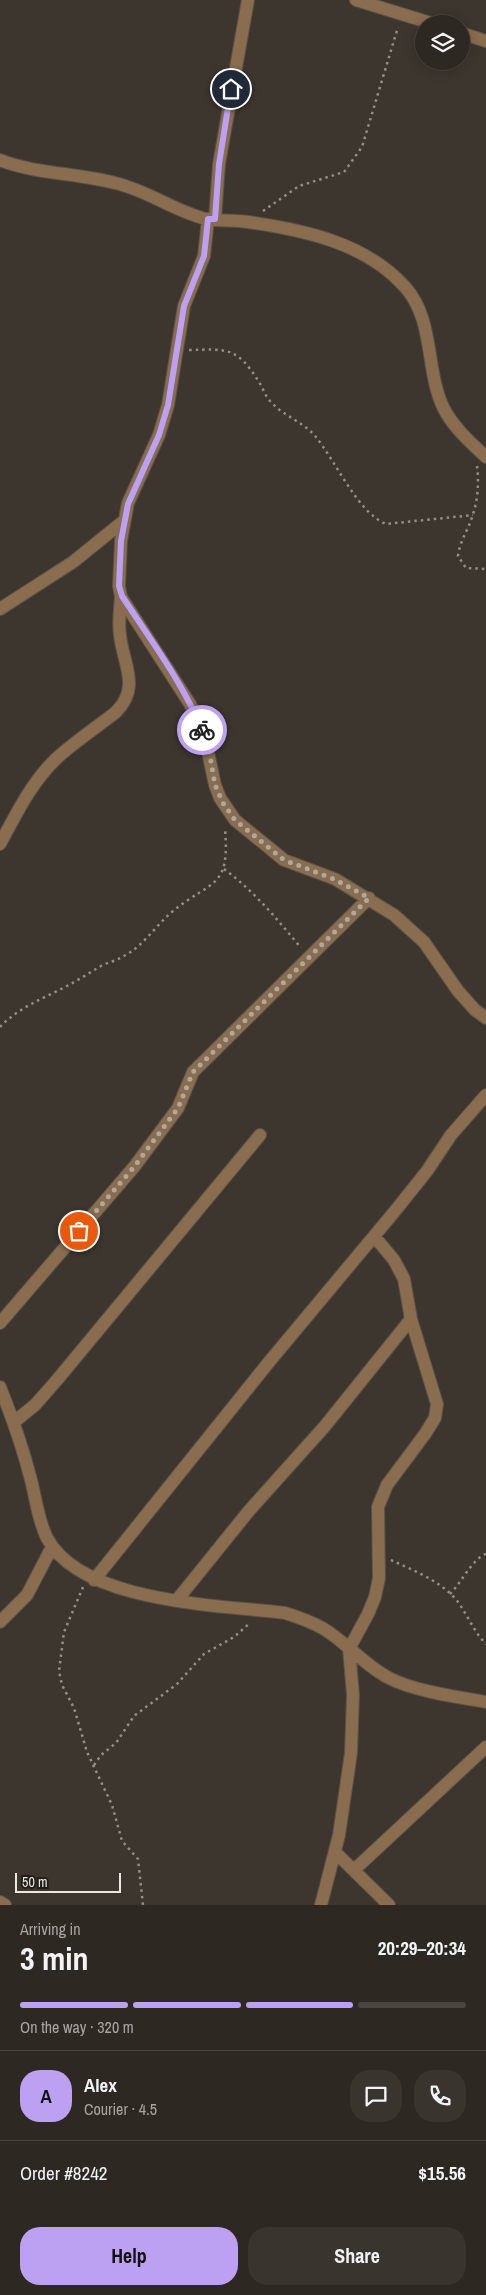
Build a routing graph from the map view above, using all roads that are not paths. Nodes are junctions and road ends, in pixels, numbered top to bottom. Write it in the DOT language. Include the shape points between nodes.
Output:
graph roads {
  1 [pos="248,0"];
  2 [pos="356,0"];
  3 [pos="415,18"];
  4 [pos="470,36"];
  5 [pos="486,41"];
  6 [pos="0,160"];
  7 [pos="211,219"];
  8 [pos="486,457"];
  9 [pos="125,520"];
  10 [pos="122,596"];
  11 [pos="0,609"];
  12 [pos="0,844"];
  13 [pos="369,898"];
  14 [pos="486,1018"];
  15 [pos="486,1095"];
  16 [pos="260,1135"];
  17 [pos="374,1236"];
  18 [pos="411,1319"];
  19 [pos="0,1323"];
  20 [pos="0,1386"];
  21 [pos="14,1422"];
  22 [pos="52,1547"];
  23 [pos="91,1578"];
  24 [pos="177,1600"];
  25 [pos="0,1622"];
  26 [pos="349,1649"];
  27 [pos="486,1702"];
  28 [pos="486,1747"];
  29 [pos="335,1852"];
  30 [pos="354,1870"];
  31 [pos="0,1902"];
  32 [pos="5,1905"];
  33 [pos="321,1905"];
  34 [pos="389,1905"];
  1 -- 7 [label="street"];
  2 -- 3 [label="street"];
  4 -- 5 [label="street"];
  6 -- 7 [label="street" via="25,168 125,186 183,212"];
  7 -- 8 [label="street" via="247,221 335,241 386,268 407,289 420,312 436,389 443,407 451,421"];
  7 -- 9 [label="street" via="204,256 184,306 172,386 159,435 136,483"];
  9 -- 10 [label="street" via="119,586"];
  9 -- 11 [label="street" via="73,562"];
  10 -- 12 [label="street" via="120,635 130,680 124,704 58,757 41,776"];
  10 -- 13 [label="street" via="190,704 205,738 215,785 235,820 284,860 334,879"];
  13 -- 14 [label="street" via="424,942 458,991"];
  13 -- 19 [label="street" via="193,1072 178,1108 146,1152"];
  15 -- 17 [label="street" via="451,1135 427,1171"];
  16 -- 21 [label="street" via="57,1380 35,1405"];
  17 -- 18 [label="street" via="394,1260 404,1279"];
  17 -- 23 [label="street"];
  18 -- 24 [label="street" via="326,1426 248,1512"];
  18 -- 26 [label="street" via="437,1411 425,1434 397,1469 381,1496 375,1597"];
  20 -- 21 [label="street"];
  21 -- 22 [label="street" via="42,1524"];
  22 -- 23 [label="street"];
  22 -- 25 [label="street" via="27,1595"];
  23 -- 24 [label="street" via="146,1595"];
  24 -- 26 [label="street" via="285,1613 324,1630"];
  26 -- 27 [label="street" via="372,1669 390,1679 446,1695"];
  26 -- 29 [label="street" via="353,1695 351,1753"];
  28 -- 30 [label="street"];
  29 -- 30 [label="street"];
  29 -- 33 [label="street"];
  30 -- 34 [label="street"];
  31 -- 32 [label="street"];
}
